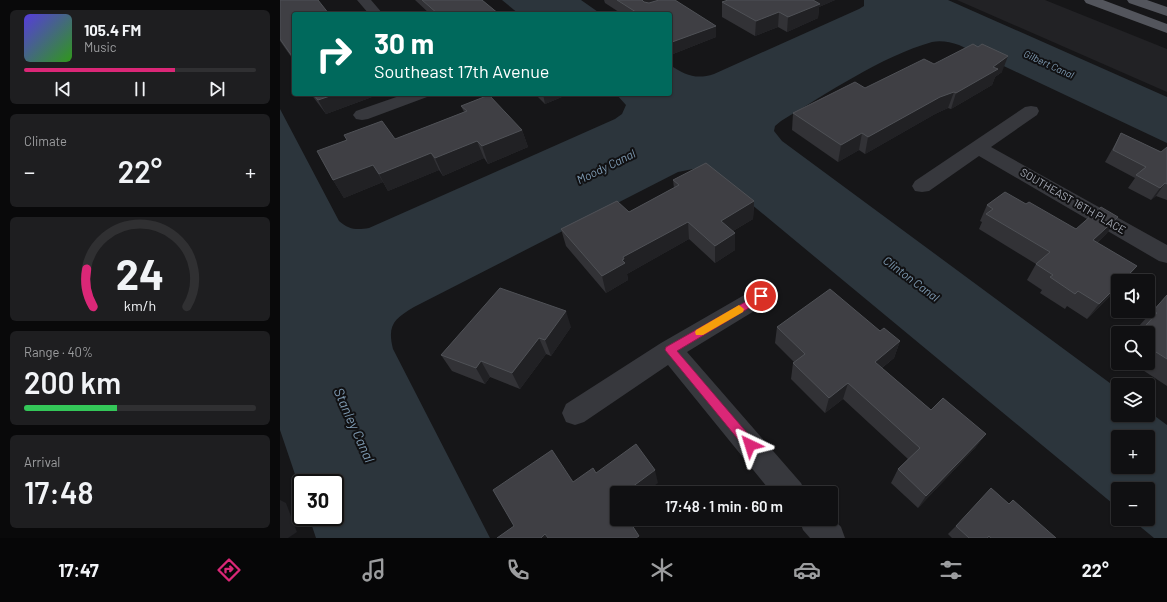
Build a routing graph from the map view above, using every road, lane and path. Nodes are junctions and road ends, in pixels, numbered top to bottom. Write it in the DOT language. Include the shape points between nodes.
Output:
graph roads {
  1 [pos="364,0"];
  2 [pos="1091,0"];
  3 [pos="1134,0"];
  4 [pos="1120,11"];
  5 [pos="374,12"];
  6 [pos="1167,12"];
  7 [pos="1167,16"];
  8 [pos="1167,29"];
  9 [pos="415,96"];
  10 [pos="1031,112"];
  11 [pos="362,115"];
  12 [pos="979,148"];
  13 [pos="922,186"];
  14 [pos="1167,255"];
  15 [pos="761,296"];
  16 [pos="670,350"];
  17 [pos="575,413"];
  18 [pos="785,486"];
  19 [pos="820,526"];
  20 [pos="830,538"];
  1 -- 5 [label="street"];
  2 -- 4 [label="main road"];
  3 -- 6 [label="main road"];
  4 -- 7 [label="main road"];
  4 -- 8 [label="main road"];
  9 -- 11 [label="street"];
  10 -- 12 [label="street"];
  12 -- 13 [label="street"];
  12 -- 14 [label="street, SOUTHEAST 16TH PLACE"];
  15 -- 16 [label="street"];
  16 -- 17 [label="street"];
  16 -- 18 [label="street"];
  19 -- 20 [label="street"];
}
